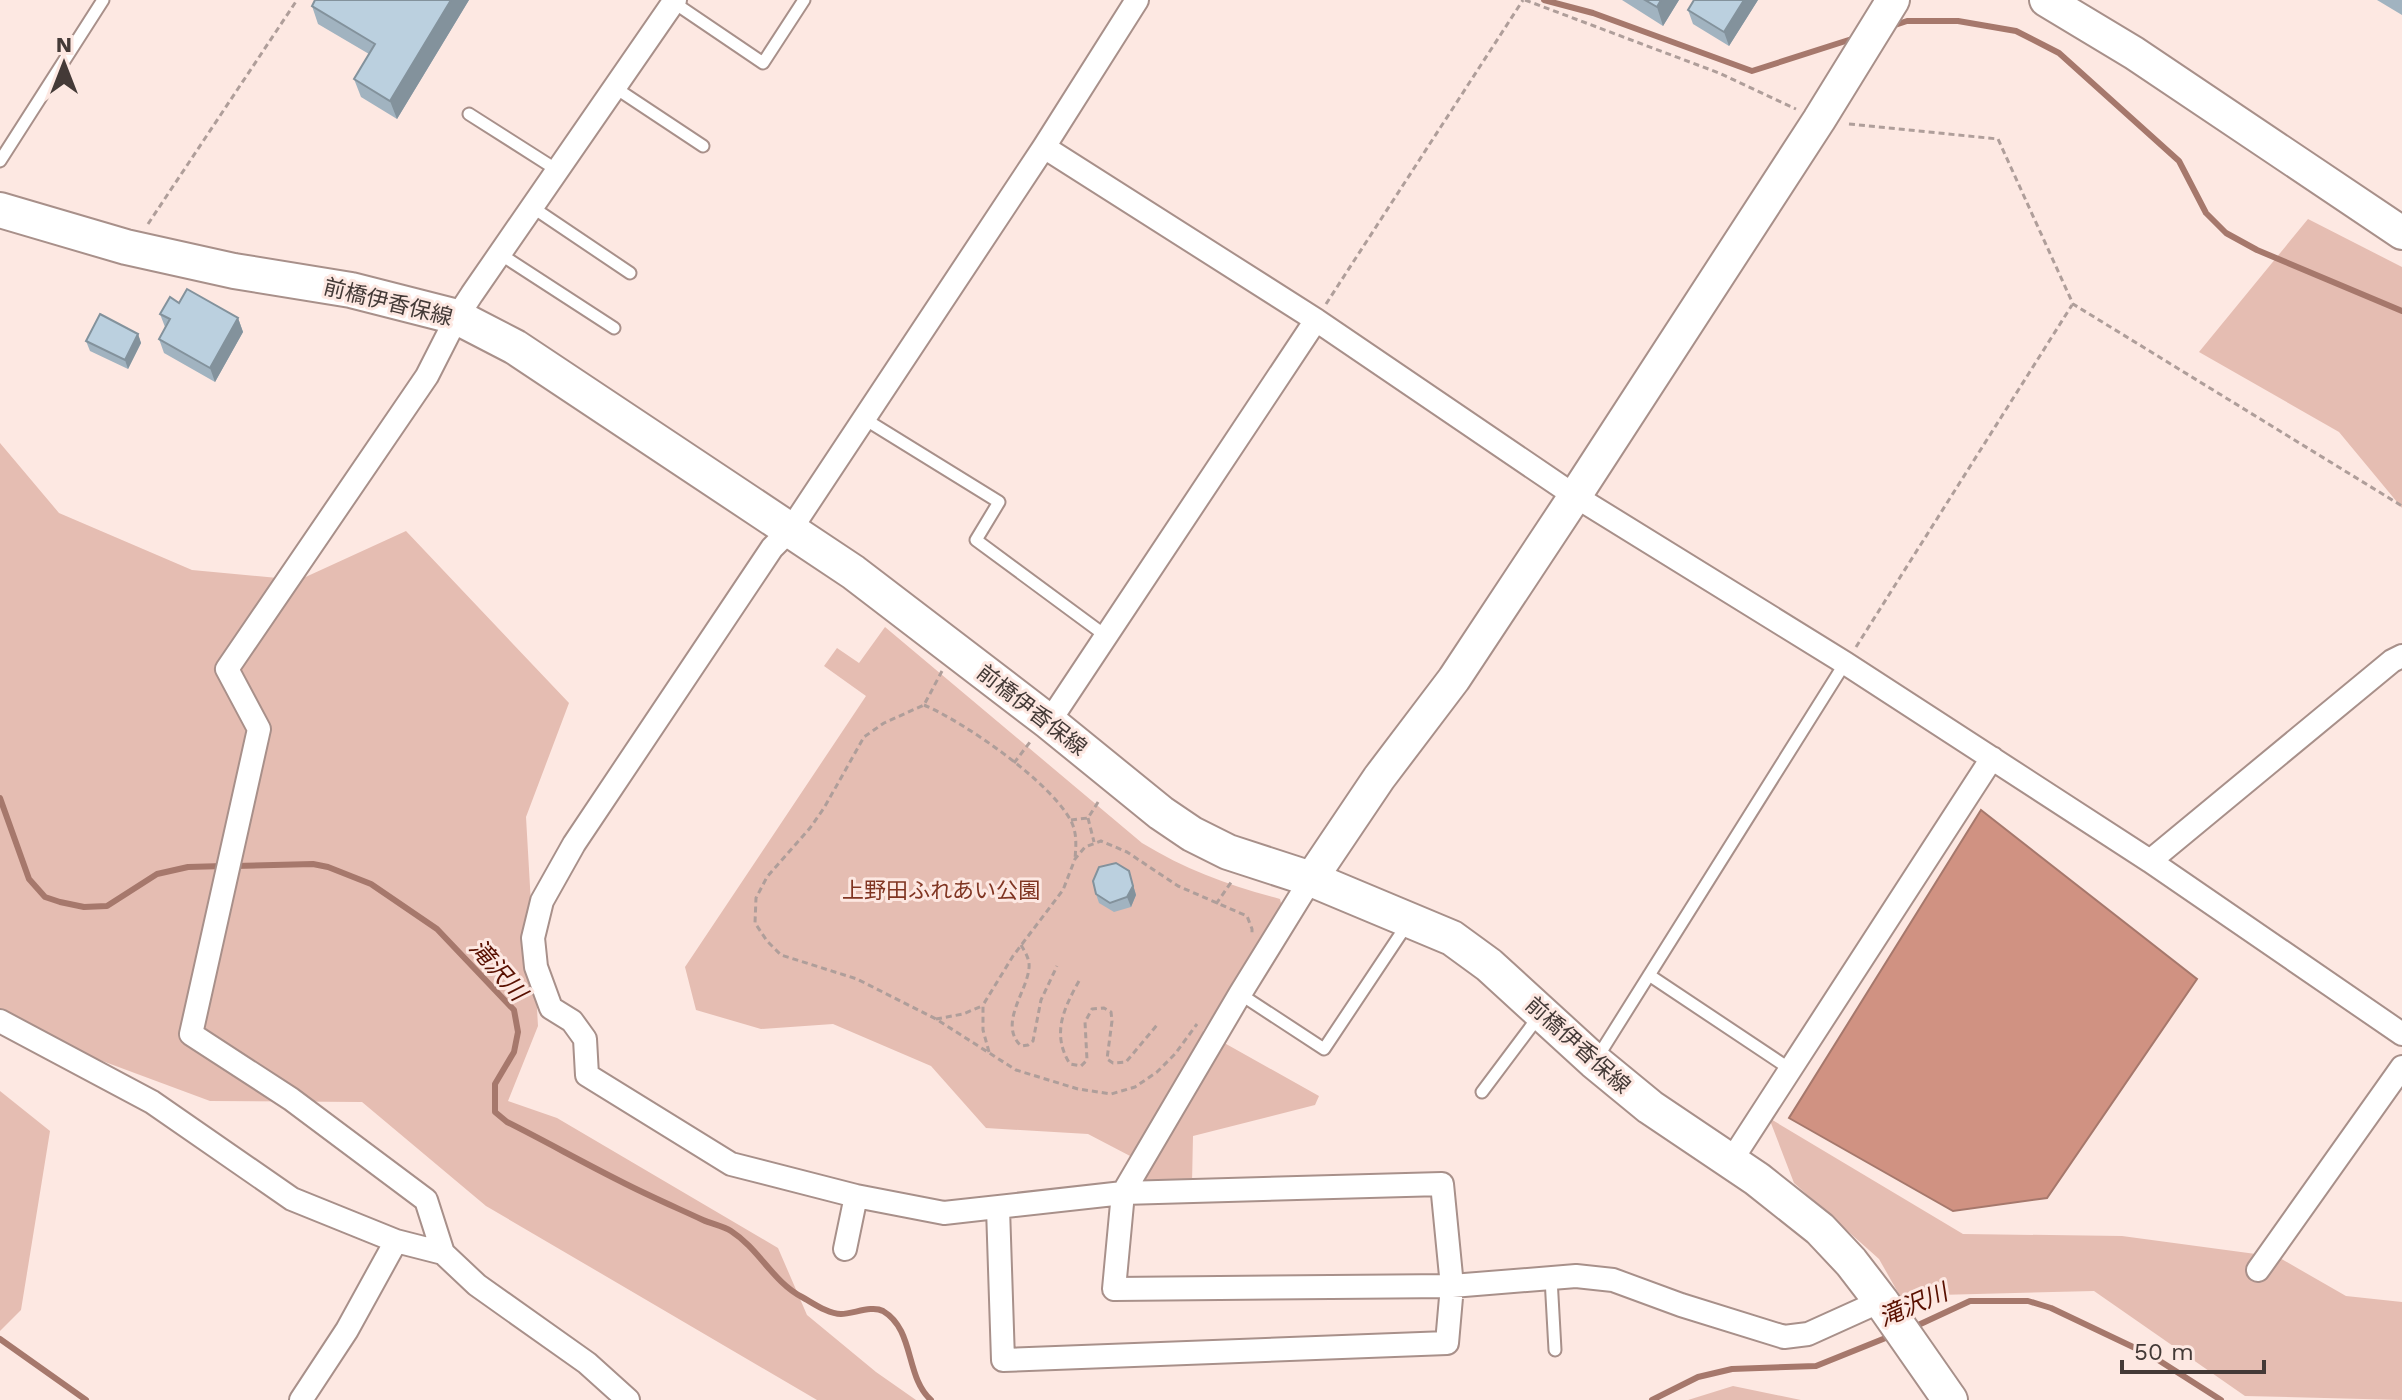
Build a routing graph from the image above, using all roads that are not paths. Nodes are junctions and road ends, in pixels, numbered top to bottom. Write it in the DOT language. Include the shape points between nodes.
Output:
graph roads {
  1 [pos="103,0"];
  2 [pos="804,0"];
  3 [pos="1137,0"];
  4 [pos="1893,0"];
  5 [pos="2046,0"];
  6 [pos="672,1"];
  7 [pos="614,87"];
  8 [pos="469,114"];
  9 [pos="703,146"];
  10 [pos="1044,147"];
  11 [pos="0,161"];
  12 [pos="557,170"];
  13 [pos="532,207"];
  14 [pos="0,210"];
  15 [pos="2402,233"];
  16 [pos="500,254"];
  17 [pos="630,273"];
  18 [pos="457,317"];
  19 [pos="1316,320"];
  20 [pos="614,328"];
  21 [pos="863,418"];
  22 [pos="1575,496"];
  23 [pos="791,529"];
  24 [pos="1106,636"];
  25 [pos="2402,656"];
  26 [pos="1845,663"];
  27 [pos="1040,732"];
  28 [pos="1992,758"];
  29 [pos="2150,861"];
  30 [pos="1311,879"];
  31 [pos="1410,921"];
  32 [pos="1649,975"];
  33 [pos="1240,994"];
  34 [pos="1542,1013"];
  35 [pos="0,1021"];
  36 [pos="2402,1034"];
  37 [pos="1594,1061"];
  38 [pos="2402,1067"];
  39 [pos="1790,1069"];
  40 [pos="1482,1092"];
  41 [pos="1731,1161"];
  42 [pos="1123,1193"];
  43 [pos="856,1196"];
  44 [pos="998,1208"];
  45 [pos="396,1241"];
  46 [pos="845,1249"];
  47 [pos="443,1253"];
  48 [pos="2258,1270"];
  49 [pos="1551,1278"];
  50 [pos="1452,1286"];
  51 [pos="1886,1307"];
  52 [pos="1555,1350"];
  53 [pos="301,1400"];
  54 [pos="628,1400"];
  55 [pos="1950,1400"];
  1 -- 11 [label="lane"];
  2 -- 6 [label="lane" via="763,63"];
  3 -- 10 [label="street"];
  4 -- 22 [label="street"];
  5 -- 15 [label="street"];
  6 -- 7 [label="street"];
  7 -- 9 [label="lane"];
  7 -- 12 [label="street"];
  8 -- 12 [label="lane"];
  10 -- 19 [label="street"];
  10 -- 21 [label="street"];
  12 -- 13 [label="street"];
  13 -- 16 [label="street"];
  13 -- 17 [label="lane"];
  14 -- 18 [label="main road, 前橋伊香保線" via="149,252 351,290"];
  16 -- 18 [label="street"];
  16 -- 20 [label="lane"];
  18 -- 23 [label="main road, 前橋伊香保線" via="556,372"];
  18 -- 47 [label="street" via="427,376 227,669 259,729 191,1034 291,1099 426,1200"];
  19 -- 22 [label="street"];
  19 -- 24 [label="street"];
  21 -- 23 [label="street"];
  21 -- 24 [label="lane" via="999,502 976,540"];
  22 -- 26 [label="street"];
  22 -- 30 [label="street" via="1454,679"];
  23 -- 27 [label="main road, 前橋伊香保線" via="853,572"];
  23 -- 43 [label="street" via="763,561 574,844 542,901 533,938 536,967 551,1008 572,1021 585,1039 587,1075 731,1164"];
  24 -- 27 [label="street"];
  25 -- 29 [label="street"];
  26 -- 28 [label="street"];
  26 -- 32 [label="lane"];
  27 -- 30 [label="main road, 前橋伊香保線" via="1192,834 1228,852"];
  28 -- 29 [label="street"];
  28 -- 39 [label="street"];
  29 -- 36 [label="street"];
  30 -- 31 [label="main road, 前橋伊香保線"];
  30 -- 33 [label="street"];
  31 -- 33 [label="lane" via="1324,1049"];
  31 -- 34 [label="main road, 前橋伊香保線" via="1452,938"];
  32 -- 37 [label="lane"];
  32 -- 39 [label="lane"];
  33 -- 42 [label="street"];
  34 -- 37 [label="main road, 前橋伊香保線"];
  34 -- 40 [label="lane"];
  35 -- 45 [label="street" via="152,1102 292,1199"];
  37 -- 41 [label="main road, 前橋伊香保線" via="1650,1107"];
  38 -- 48 [label="street"];
  39 -- 41 [label="street"];
  41 -- 51 [label="main road, 前橋伊香保線" via="1820,1229"];
  42 -- 44 [label="street"];
  42 -- 50 [label="street" via="1442,1184"];
  42 -- 50 [label="street" via="1114,1289"];
  43 -- 44 [label="street" via="944,1213"];
  43 -- 46 [label="street"];
  44 -- 50 [label="street" via="1003,1360 1447,1343"];
  45 -- 47 [label="street"];
  45 -- 53 [label="street"];
  47 -- 54 [label="street"];
  49 -- 50 [label="street"];
  49 -- 51 [label="street" via="1613,1280 1784,1337"];
  49 -- 52 [label="lane"];
  51 -- 55 [label="main road, 前橋伊香保線"];
}
